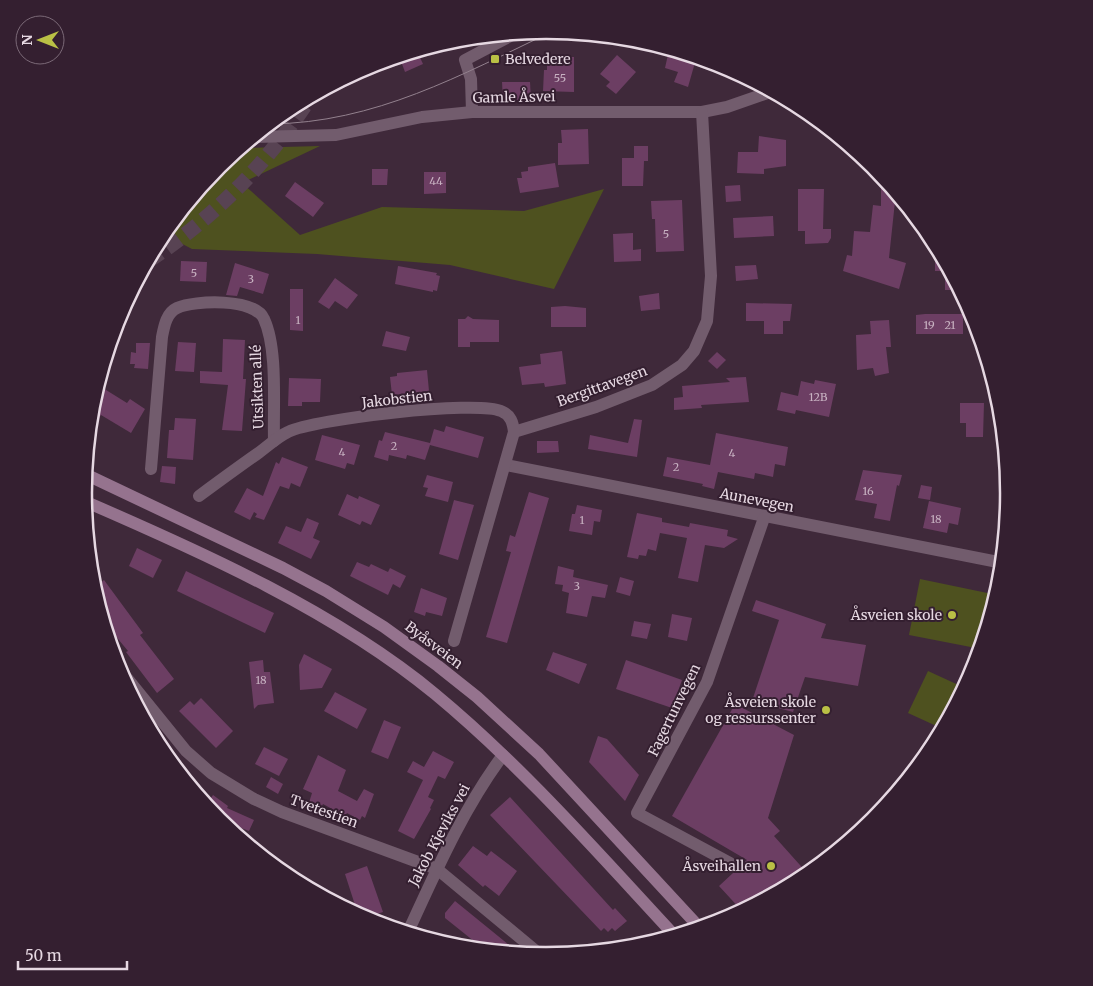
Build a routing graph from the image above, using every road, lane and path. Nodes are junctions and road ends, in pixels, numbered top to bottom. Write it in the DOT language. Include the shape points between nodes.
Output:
graph roads {
  1 [pos="499,42"];
  2 [pos="763,94"];
  3 [pos="472,112"];
  4 [pos="702,112"];
  5 [pos="265,137"];
  6 [pos="514,432"];
  7 [pos="274,441"];
  8 [pos="506,465"];
  9 [pos="151,469"];
  10 [pos="93,478"];
  11 [pos="198,496"];
  12 [pos="92,505"];
  13 [pos="764,518"];
  14 [pos="995,562"];
  15 [pos="454,641"];
  16 [pos="138,693"];
  17 [pos="503,755"];
  18 [pos="730,863"];
  19 [pos="437,869"];
  20 [pos="695,922"];
  21 [pos="411,926"];
  22 [pos="670,930"];
  23 [pos="530,946"];
  1 -- 3 [label="street" via="465,60 471,79"];
  2 -- 4 [label="street, Gamle Åsvei"];
  3 -- 4 [label="street, Gamle Åsvei"];
  3 -- 5 [label="street, Gamle Åsvei" via="422,117 336,136"];
  4 -- 6 [label="street, Bergittavegen" via="711,276 707,321 694,351 652,386"];
  6 -- 7 [label="street, Jakobstien" via="510,417 503,412 464,407 308,426 288,432"];
  6 -- 8 [label="street"];
  7 -- 9 [label="street, Utsikten allé" via="272,338 263,316 229,302 176,308 166,320 162,338"];
  7 -- 11 [label="street, Utsikten allé"];
  8 -- 13 [label="street, Aunevegen"];
  8 -- 15 [label="street"];
  10 -- 20 [label="main road, Byåsveien" via="326,591 438,666 539,754"];
  12 -- 17 [label="main road" via="292,600 389,660 434,694"];
  13 -- 14 [label="street, Aunevegen"];
  13 -- 18 [label="street, Fagertunvegen" via="707,682 637,814"];
  16 -- 19 [label="street, Tvetestien" via="180,745 211,773 254,799"];
  17 -- 19 [label="street, Jakob Kjeviks vei" via="473,800"];
  17 -- 22 [label="main road"];
  19 -- 21 [label="street, Jakob Kjeviks vei"];
  19 -- 23 [label="street, Tvetestien"];
}
